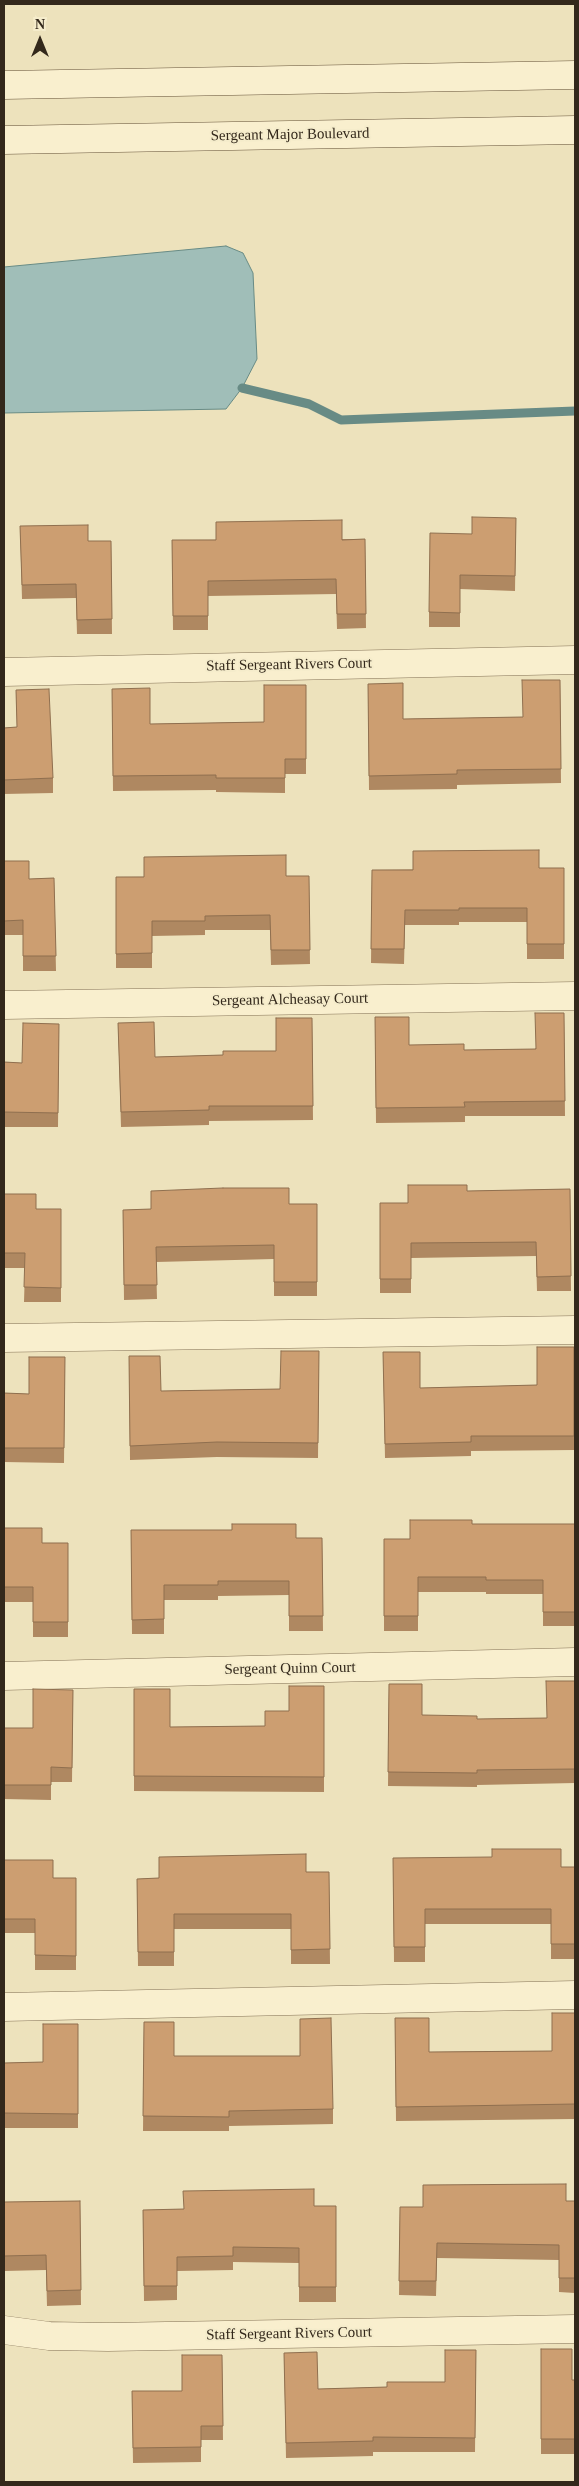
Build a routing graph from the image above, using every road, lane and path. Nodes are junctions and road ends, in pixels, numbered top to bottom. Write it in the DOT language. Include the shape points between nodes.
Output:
graph roads {
  1 [pos="575,75"];
  2 [pos="4,86"];
  3 [pos="575,130"];
  4 [pos="4,140"];
  5 [pos="575,660"];
  6 [pos="4,672"];
  7 [pos="575,996"];
  8 [pos="4,1005"];
  9 [pos="575,1330"];
  10 [pos="4,1338"];
  11 [pos="575,1662"];
  12 [pos="4,1676"];
  13 [pos="575,1995"];
  14 [pos="4,2007"];
  15 [pos="575,2329"];
  16 [pos="4,2330"];
  1 -- 2 [label="street"];
  3 -- 4 [label="street, Sergeant Major Boulevard"];
  5 -- 6 [label="street, Staff Sergeant Rivers Court"];
  7 -- 8 [label="street, Sergeant Alcheasay Court"];
  9 -- 10 [label="street"];
  11 -- 12 [label="street, Sergeant Quinn Court"];
  13 -- 14 [label="street"];
  15 -- 16 [label="street, Staff Sergeant Rivers Court" via="108,2337 49,2336"];
}
